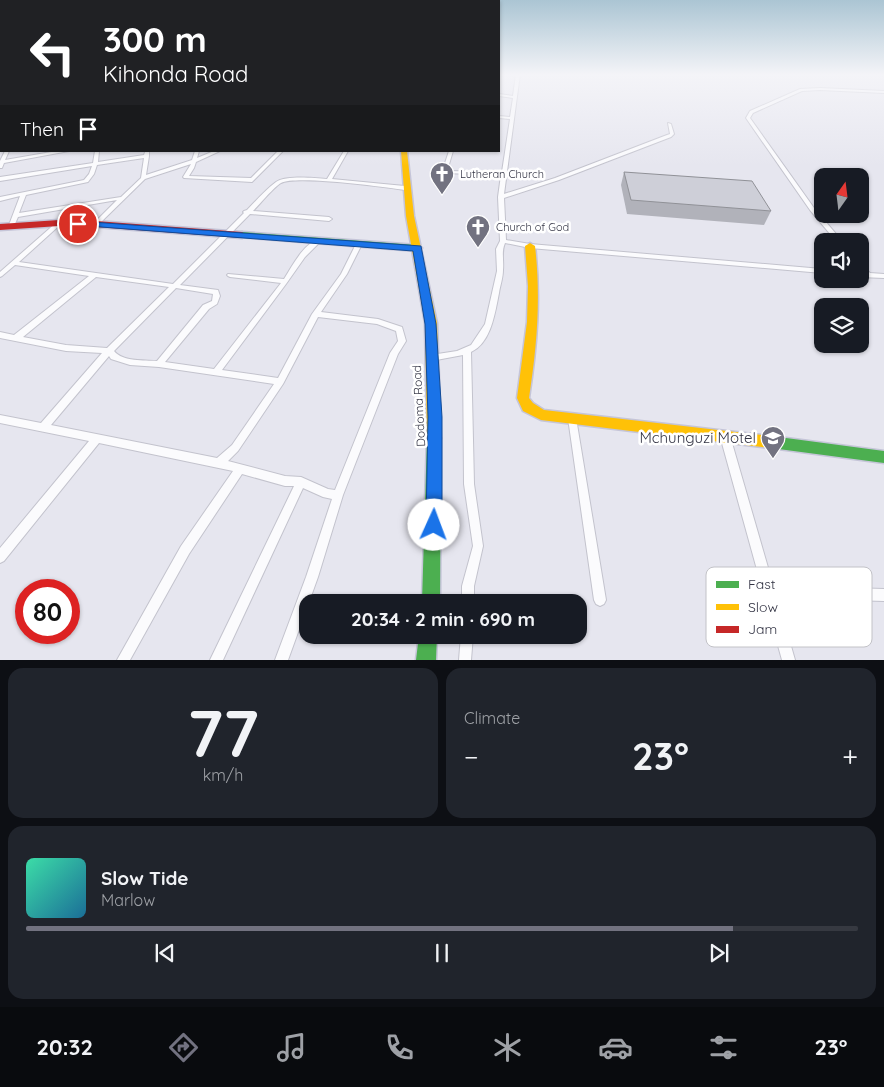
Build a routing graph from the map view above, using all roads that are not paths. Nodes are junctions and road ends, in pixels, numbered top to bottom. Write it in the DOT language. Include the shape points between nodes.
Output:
graph roads {
  1 [pos="514,105"];
  2 [pos="767,105"];
  3 [pos="500,117"];
  4 [pos="511,118"];
  5 [pos="670,124"];
  6 [pos="7,152"];
  7 [pos="62,152"];
  8 [pos="97,152"];
  9 [pos="198,152"];
  10 [pos="216,152"];
  11 [pos="280,152"];
  12 [pos="345,152"];
  13 [pos="404,152"];
  14 [pos="451,152"];
  15 [pos="148,153"];
  16 [pos="195,161"];
  17 [pos="97,163"];
  18 [pos="1,165"];
  19 [pos="504,174"];
  20 [pos="142,178"];
  21 [pos="0,179"];
  22 [pos="329,180"];
  23 [pos="405,188"];
  24 [pos="23,195"];
  25 [pos="501,197"];
  26 [pos="122,198"];
  27 [pos="0,199"];
  28 [pos="246,212"];
  29 [pos="330,219"];
  30 [pos="10,222"];
  31 [pos="59,223"];
  32 [pos="96,224"];
  33 [pos="832,233"];
  34 [pos="227,235"];
  35 [pos="318,241"];
  36 [pos="503,241"];
  37 [pos="359,244"];
  38 [pos="530,246"];
  39 [pos="417,248"];
  40 [pos="14,263"];
  41 [pos="814,271"];
  42 [pos="0,275"];
  43 [pos="869,275"];
  44 [pos="93,276"];
  45 [pos="230,276"];
  46 [pos="884,276"];
  47 [pos="285,282"];
  48 [pos="173,286"];
  49 [pos="316,314"];
  50 [pos="0,335"];
  51 [pos="16,338"];
  52 [pos="467,350"];
  53 [pos="109,351"];
  54 [pos="431,358"];
  55 [pos="160,364"];
  56 [pos="216,373"];
  57 [pos="280,382"];
  58 [pos="572,418"];
  59 [pos="0,419"];
  60 [pos="43,428"];
  61 [pos="725,436"];
  62 [pos="96,439"];
  63 [pos="884,457"];
  64 [pos="219,463"];
  65 [pos="240,468"];
  66 [pos="301,482"];
  67 [pos="338,495"];
  68 [pos="0,557"];
  69 [pos="763,567"];
  70 [pos="431,594"];
  71 [pos="468,594"];
  72 [pos="600,600"];
  73 [pos="427,644"];
  74 [pos="466,644"];
  75 [pos="785,647"];
  76 [pos="124,660"];
  77 [pos="216,660"];
  78 [pos="281,660"];
  79 [pos="426,660"];
  80 [pos="465,660"];
  81 [pos="789,660"];
  1 -- 4 [label="street"];
  2 -- 33 [label="street" via="751,112 748,118"];
  3 -- 4 [label="street"];
  4 -- 19 [label="street"];
  5 -- 25 [label="street" via="672,134 669,136 558,179"];
  6 -- 18 [label="street"];
  7 -- 18 [label="street"];
  8 -- 17 [label="street"];
  9 -- 16 [label="street"];
  10 -- 16 [label="street"];
  11 -- 16 [label="street" via="252,180 186,177"];
  12 -- 22 [label="street"];
  13 -- 23 [label="main road, Dodoma Road"];
  14 -- 19 [label="street" via="444,172"];
  15 -- 17 [label="street"];
  15 -- 20 [label="street"];
  16 -- 20 [label="street"];
  17 -- 21 [label="street"];
  17 -- 24 [label="street" via="92,176 84,182"];
  19 -- 25 [label="street"];
  20 -- 26 [label="street"];
  22 -- 23 [label="street"];
  22 -- 28 [label="street" via="282,180"];
  23 -- 39 [label="main road, Dodoma Road"];
  24 -- 27 [label="street"];
  24 -- 30 [label="street"];
  25 -- 36 [label="street"];
  26 -- 30 [label="street"];
  26 -- 32 [label="street"];
  28 -- 29 [label="street"];
  28 -- 34 [label="street"];
  30 -- 31 [label="main road"];
  31 -- 32 [label="main road"];
  31 -- 40 [label="street"];
  32 -- 34 [label="main road"];
  34 -- 35 [label="main road"];
  34 -- 48 [label="street"];
  35 -- 37 [label="main road"];
  35 -- 47 [label="street" via="308,247"];
  36 -- 38 [label="street"];
  36 -- 52 [label="street" via="489,324 474,347"];
  37 -- 39 [label="main road"];
  37 -- 49 [label="street" via="344,274"];
  38 -- 41 [label="street"];
  38 -- 58 [label="main road" via="535,284 534,330 523,398 528,407 541,415"];
  39 -- 54 [label="main road, Dodoma Road" via="431,324"];
  40 -- 42 [label="street"];
  40 -- 44 [label="street"];
  43 -- 46 [label="street"];
  44 -- 48 [label="street"];
  44 -- 51 [label="street"];
  45 -- 47 [label="street"];
  47 -- 56 [label="street"];
  48 -- 53 [label="street"];
  48 -- 55 [label="street" via="211,290 217,296"];
  49 -- 57 [label="street"];
  49 -- 67 [label="street" via="378,322 399,329 402,334"];
  50 -- 51 [label="street"];
  51 -- 53 [label="street" via="66,348"];
  52 -- 54 [label="street"];
  52 -- 71 [label="street" via="469,484 478,546"];
  53 -- 55 [label="street" via="123,360"];
  53 -- 60 [label="street"];
  54 -- 70 [label="main road, Dodoma Road" via="436,468"];
  55 -- 56 [label="street"];
  56 -- 57 [label="street"];
  57 -- 64 [label="street" via="235,448"];
  58 -- 61 [label="main road"];
  58 -- 72 [label="street"];
  59 -- 60 [label="street"];
  60 -- 62 [label="street"];
  61 -- 63 [label="main road"];
  61 -- 69 [label="street"];
  62 -- 64 [label="street"];
  62 -- 68 [label="street"];
  64 -- 65 [label="street"];
  65 -- 66 [label="street"];
  65 -- 76 [label="street" via="185,550"];
  66 -- 67 [label="street" via="327,494"];
  66 -- 77 [label="street"];
  67 -- 78 [label="street" via="312,578"];
  73 -- 79 [label="main road"];
  74 -- 80 [label="street"];
  75 -- 81 [label="street"];
}
